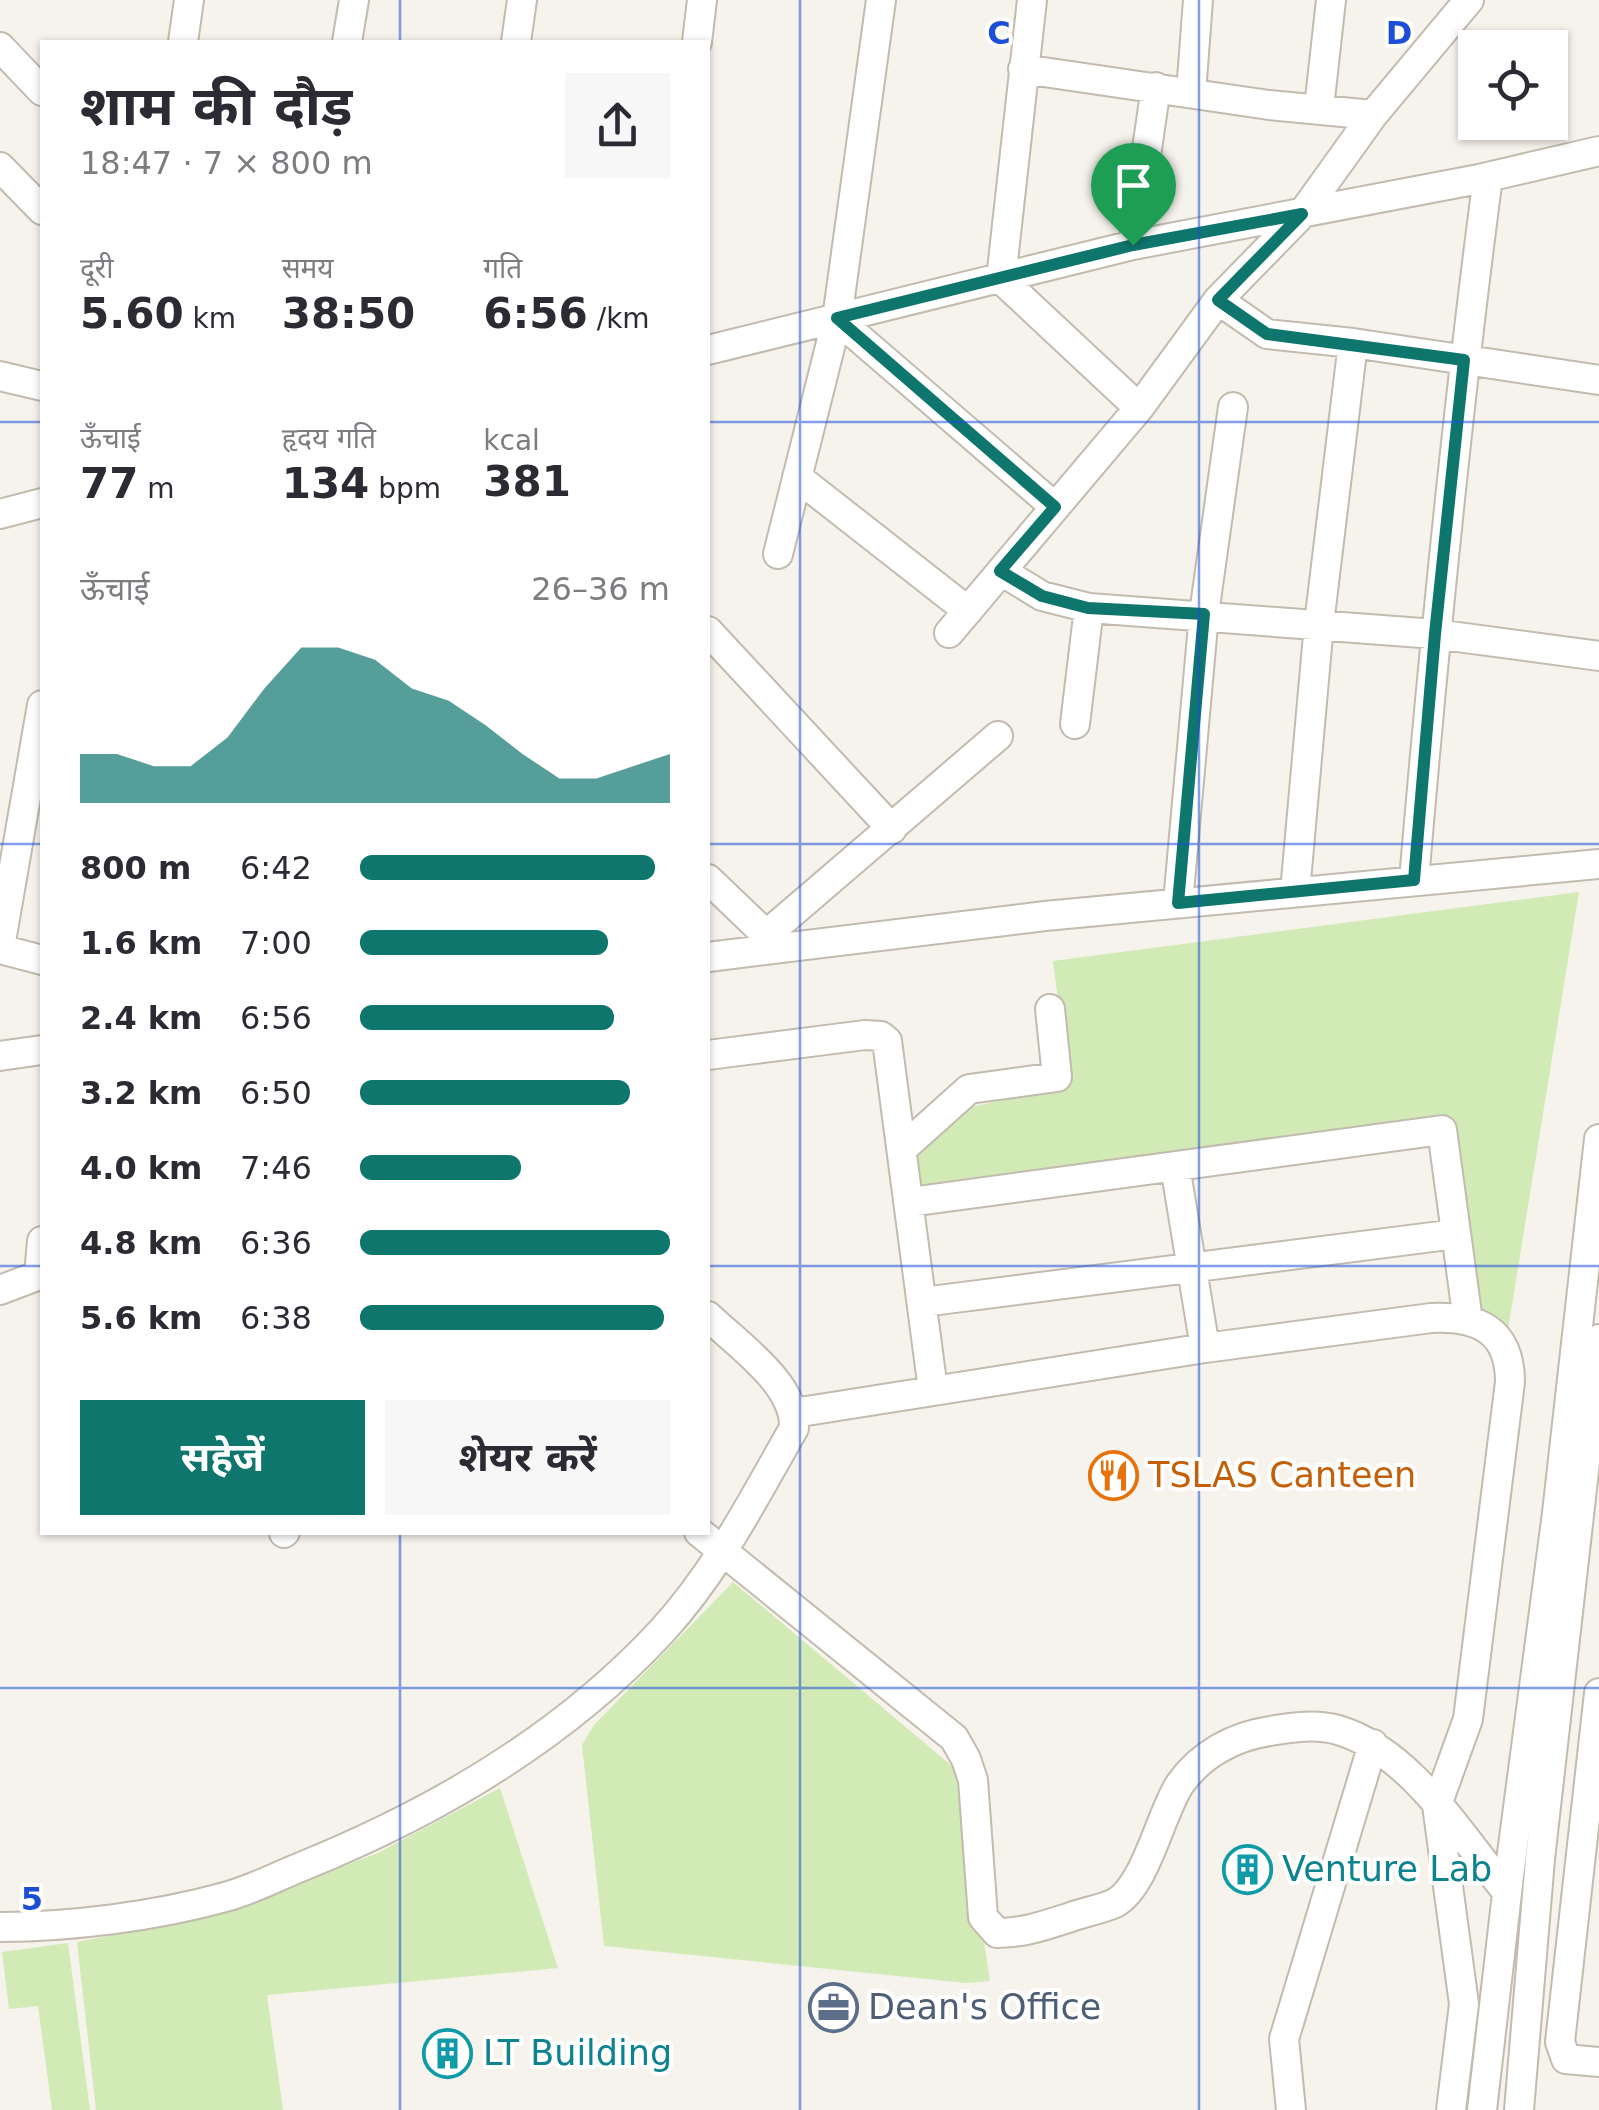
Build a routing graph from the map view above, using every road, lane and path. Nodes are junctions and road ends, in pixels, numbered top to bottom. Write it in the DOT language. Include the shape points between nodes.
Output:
graph roads {
  1 [pos="189,0"];
  2 [pos="354,0"];
  3 [pos="522,0"];
  4 [pos="702,0"];
  5 [pos="881,0"];
  6 [pos="1032,0"];
  7 [pos="1198,0"];
  8 [pos="1331,0"];
  9 [pos="1469,0"];
  10 [pos="183,40"];
  11 [pos="347,40"];
  12 [pos="516,40"];
  13 [pos="697,40"];
  14 [pos="0,46"];
  15 [pos="1022,68"];
  16 [pos="1156,87"];
  17 [pos="40,89"];
  18 [pos="1191,92"];
  19 [pos="1318,108"];
  20 [pos="1372,115"];
  21 [pos="1599,152"];
  22 [pos="2,173"];
  23 [pos="1488,177"];
  24 [pos="40,208"];
  25 [pos="1302,214"];
  26 [pos="1133,245"];
  27 [pos="1001,280"];
  28 [pos="1218,300"];
  29 [pos="837,318"];
  30 [pos="1353,344"];
  31 [pos="710,350"];
  32 [pos="1464,360"];
  33 [pos="0,376"];
  34 [pos="1599,380"];
  35 [pos="40,386"];
  36 [pos="1233,407"];
  37 [pos="1139,408"];
  38 [pos="797,477"];
  39 [pos="40,504"];
  40 [pos="1055,507"];
  41 [pos="0,514"];
  42 [pos="778,554"];
  43 [pos="1000,571"];
  44 [pos="1088,608"];
  45 [pos="968,611"];
  46 [pos="1204,614"];
  47 [pos="1319,624"];
  48 [pos="710,633"];
  49 [pos="949,633"];
  50 [pos="1435,634"];
  51 [pos="1599,656"];
  52 [pos="40,718"];
  53 [pos="1075,724"];
  54 [pos="998,736"];
  55 [pos="892,829"];
  56 [pos="1599,864"];
  57 [pos="1414,880"];
  58 [pos="710,882"];
  59 [pos="1295,892"];
  60 [pos="1178,903"];
  61 [pos="772,941"];
  62 [pos="0,948"];
  63 [pos="710,956"];
  64 [pos="40,959"];
  65 [pos="1050,1010"];
  66 [pos="40,1050"];
  67 [pos="710,1055"];
  68 [pos="0,1056"];
  69 [pos="1599,1139"];
  70 [pos="902,1148"];
  71 [pos="1175,1166"];
  72 [pos="910,1202"];
  73 [pos="1456,1234"];
  74 [pos="1190,1268"];
  75 [pos="40,1274"];
  76 [pos="0,1290"];
  77 [pos="924,1302"];
  78 [pos="710,1318"];
  79 [pos="1468,1321"];
  80 [pos="1599,1339"];
  81 [pos="1205,1348"];
  82 [pos="933,1390"];
  83 [pos="794,1413"];
  84 [pos="703,1535"];
  85 [pos="724,1551"];
  86 [pos="1599,1693"];
  87 [pos="1373,1744"];
  88 [pos="1437,1805"];
  89 [pos="1507,1892"];
  90 [pos="0,1928"];
  91 [pos="1599,2062"];
  92 [pos="1291,2110"];
  93 [pos="1451,2110"];
  94 [pos="1482,2110"];
  95 [pos="1519,2110"];
  1 -- 10 [label="street"];
  2 -- 11 [label="street"];
  3 -- 12 [label="street"];
  4 -- 13 [label="street"];
  5 -- 29 [label="street"];
  6 -- 15 [label="street"];
  7 -- 18 [label="street"];
  8 -- 19 [label="street"];
  9 -- 20 [label="street"];
  14 -- 17 [label="street"];
  15 -- 16 [label="street"];
  15 -- 27 [label="street"];
  16 -- 18 [label="street"];
  16 -- 26 [label="street"];
  18 -- 19 [label="street"];
  19 -- 20 [label="street"];
  20 -- 25 [label="street"];
  21 -- 23 [label="street"];
  22 -- 24 [label="street"];
  23 -- 25 [label="street"];
  23 -- 32 [label="street"];
  25 -- 26 [label="street"];
  25 -- 28 [label="street"];
  26 -- 27 [label="street"];
  27 -- 29 [label="street"];
  27 -- 37 [label="street"];
  28 -- 30 [label="street" via="1267,334"];
  28 -- 37 [label="street"];
  29 -- 31 [label="street"];
  29 -- 38 [label="street"];
  29 -- 40 [label="street"];
  30 -- 32 [label="street"];
  30 -- 47 [label="street"];
  32 -- 34 [label="street"];
  32 -- 50 [label="street"];
  33 -- 35 [label="street"];
  36 -- 46 [label="street"];
  37 -- 40 [label="street"];
  38 -- 42 [label="street"];
  38 -- 45 [label="street"];
  39 -- 41 [label="street"];
  40 -- 43 [label="street"];
  43 -- 44 [label="street" via="1042,596"];
  43 -- 45 [label="street"];
  44 -- 46 [label="street"];
  44 -- 53 [label="street"];
  45 -- 49 [label="street"];
  46 -- 47 [label="street"];
  46 -- 60 [label="street"];
  47 -- 50 [label="street"];
  47 -- 59 [label="street"];
  48 -- 55 [label="street"];
  50 -- 51 [label="street"];
  50 -- 57 [label="street"];
  52 -- 62 [label="street"];
  54 -- 55 [label="street"];
  55 -- 61 [label="street"];
  56 -- 57 [label="street"];
  57 -- 59 [label="street"];
  58 -- 61 [label="street"];
  59 -- 60 [label="street"];
  60 -- 61 [label="street" via="852,942"];
  61 -- 63 [label="street"];
  62 -- 64 [label="street"];
  65 -- 70 [label="street" via="1057,1076 969,1089"];
  66 -- 68 [label="street"];
  67 -- 70 [label="street" via="882,1036"];
  69 -- 89 [label="street"];
  70 -- 72 [label="street"];
  71 -- 72 [label="street"];
  71 -- 73 [label="street" via="1442,1130"];
  71 -- 74 [label="street"];
  72 -- 77 [label="street"];
  73 -- 74 [label="street"];
  73 -- 79 [label="street"];
  74 -- 77 [label="street"];
  74 -- 81 [label="street"];
  75 -- 76 [label="street"];
  77 -- 82 [label="street"];
  78 -- 83 [label="street" via="786,1393"];
  79 -- 81 [label="street" via="1431,1318"];
  79 -- 88 [label="street" via="1494,1332 1505,1348 1510,1382 1468,1719"];
  80 -- 95 [label="street" via="1540,1859"];
  81 -- 82 [label="street"];
  82 -- 83 [label="street"];
  83 -- 85 [label="street" via="794,1428"];
  84 -- 85 [label="street"];
  85 -- 87 [label="street" via="954,1738 973,1780 983,1917 997,1933 1020,1933 1117,1902 1130,1890 1180,1784 1232,1740 1318,1727"];
  85 -- 90 [label="street" via="664,1629 581,1709 448,1796 344,1850 227,1897"];
  86 -- 91 [label="street" via="1560,2042 1566,2058"];
  87 -- 88 [label="street"];
  87 -- 92 [label="street" via="1284,2039"];
  88 -- 89 [label="street"];
  88 -- 93 [label="street" via="1464,2004"];
  89 -- 94 [label="street"];
}
